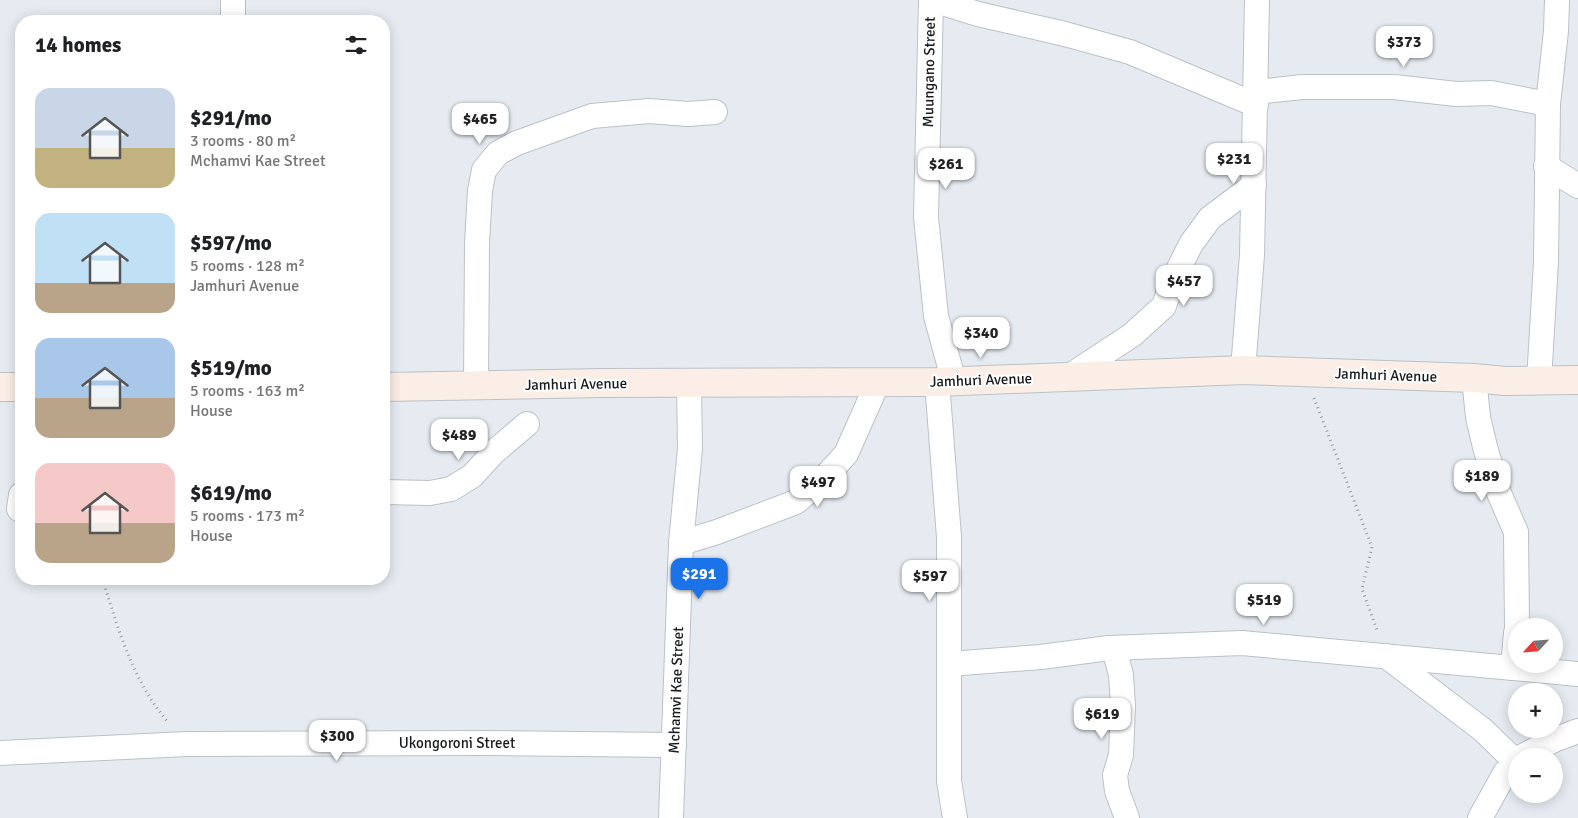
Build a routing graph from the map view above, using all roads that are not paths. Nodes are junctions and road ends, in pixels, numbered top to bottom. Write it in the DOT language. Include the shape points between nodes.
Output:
graph roads {
  1 [pos="233,0"];
  2 [pos="932,0"];
  3 [pos="1257,0"];
  4 [pos="1557,0"];
  5 [pos="233,15"];
  6 [pos="1256,98"];
  7 [pos="1548,104"];
  8 [pos="715,112"];
  9 [pos="1546,166"];
  10 [pos="1254,185"];
  11 [pos="1578,186"];
  12 [pos="1243,370"];
  13 [pos="1068,377"];
  14 [pos="1474,378"];
  15 [pos="1578,380"];
  16 [pos="1539,381"];
  17 [pos="878,382"];
  18 [pos="946,382"];
  19 [pos="689,383"];
  20 [pos="476,386"];
  21 [pos="0,387"];
  22 [pos="15,387"];
  23 [pos="390,387"];
  24 [pos="527,424"];
  25 [pos="390,492"];
  26 [pos="681,543"];
  27 [pos="1517,618"];
  28 [pos="1114,648"];
  29 [pos="1386,656"];
  30 [pos="950,664"];
  31 [pos="1508,668"];
  32 [pos="1563,673"];
  33 [pos="1578,674"];
  34 [pos="1578,731"];
  35 [pos="674,745"];
  36 [pos="1538,748"];
  37 [pos="0,753"];
  38 [pos="1508,754"];
  39 [pos="1508,770"];
  40 [pos="671,818"];
  41 [pos="955,818"];
  42 [pos="1126,818"];
  43 [pos="1480,818"];
  1 -- 5 [label="street"];
  2 -- 6 [label="street" via="1130,52"];
  2 -- 18 [label="street, Muungano Street" via="926,217"];
  3 -- 6 [label="street"];
  4 -- 7 [label="street"];
  6 -- 7 [label="street" via="1302,88 1394,87 1456,94 1491,93"];
  6 -- 10 [label="street"];
  7 -- 9 [label="street"];
  8 -- 20 [label="street" via="649,111 592,116 498,153 484,170 480,191"];
  9 -- 11 [label="street"];
  9 -- 16 [label="street" via="1546,262"];
  10 -- 12 [label="street"];
  10 -- 13 [label="street" via="1210,218 1191,244 1164,306 1132,334"];
  12 -- 13 [label="street, Jamhuri Avenue"];
  12 -- 14 [label="street, Jamhuri Avenue"];
  13 -- 18 [label="street, Jamhuri Avenue"];
  14 -- 16 [label="street, Jamhuri Avenue"];
  14 -- 27 [label="street" via="1485,447 1499,493 1516,532"];
  15 -- 16 [label="street, Jamhuri Avenue"];
  17 -- 18 [label="street, Jamhuri Avenue"];
  17 -- 19 [label="street, Jamhuri Avenue"];
  17 -- 26 [label="street" via="846,454 796,502"];
  18 -- 30 [label="street, Muungano Street"];
  19 -- 20 [label="street, Jamhuri Avenue"];
  19 -- 26 [label="street, Mchamvi Kae Street" via="690,448"];
  20 -- 23 [label="street, Jamhuri Avenue"];
  21 -- 22 [label="street"];
  24 -- 25 [label="street" via="472,476 451,489 430,493"];
  26 -- 35 [label="street, Mchamvi Kae Street"];
  28 -- 29 [label="street" via="1242,643"];
  28 -- 30 [label="street"];
  28 -- 42 [label="street" via="1122,675 1123,706 1121,755 1115,775"];
  29 -- 31 [label="street"];
  29 -- 38 [label="street" via="1483,730"];
  30 -- 41 [label="street, Muungano Street" via="949,781"];
  32 -- 33 [label="street"];
  34 -- 36 [label="street"];
  35 -- 37 [label="street, Ukongoroni Street" via="187,744"];
  35 -- 40 [label="street, Mchamvi Kae Street"];
  39 -- 43 [label="street"];
}
